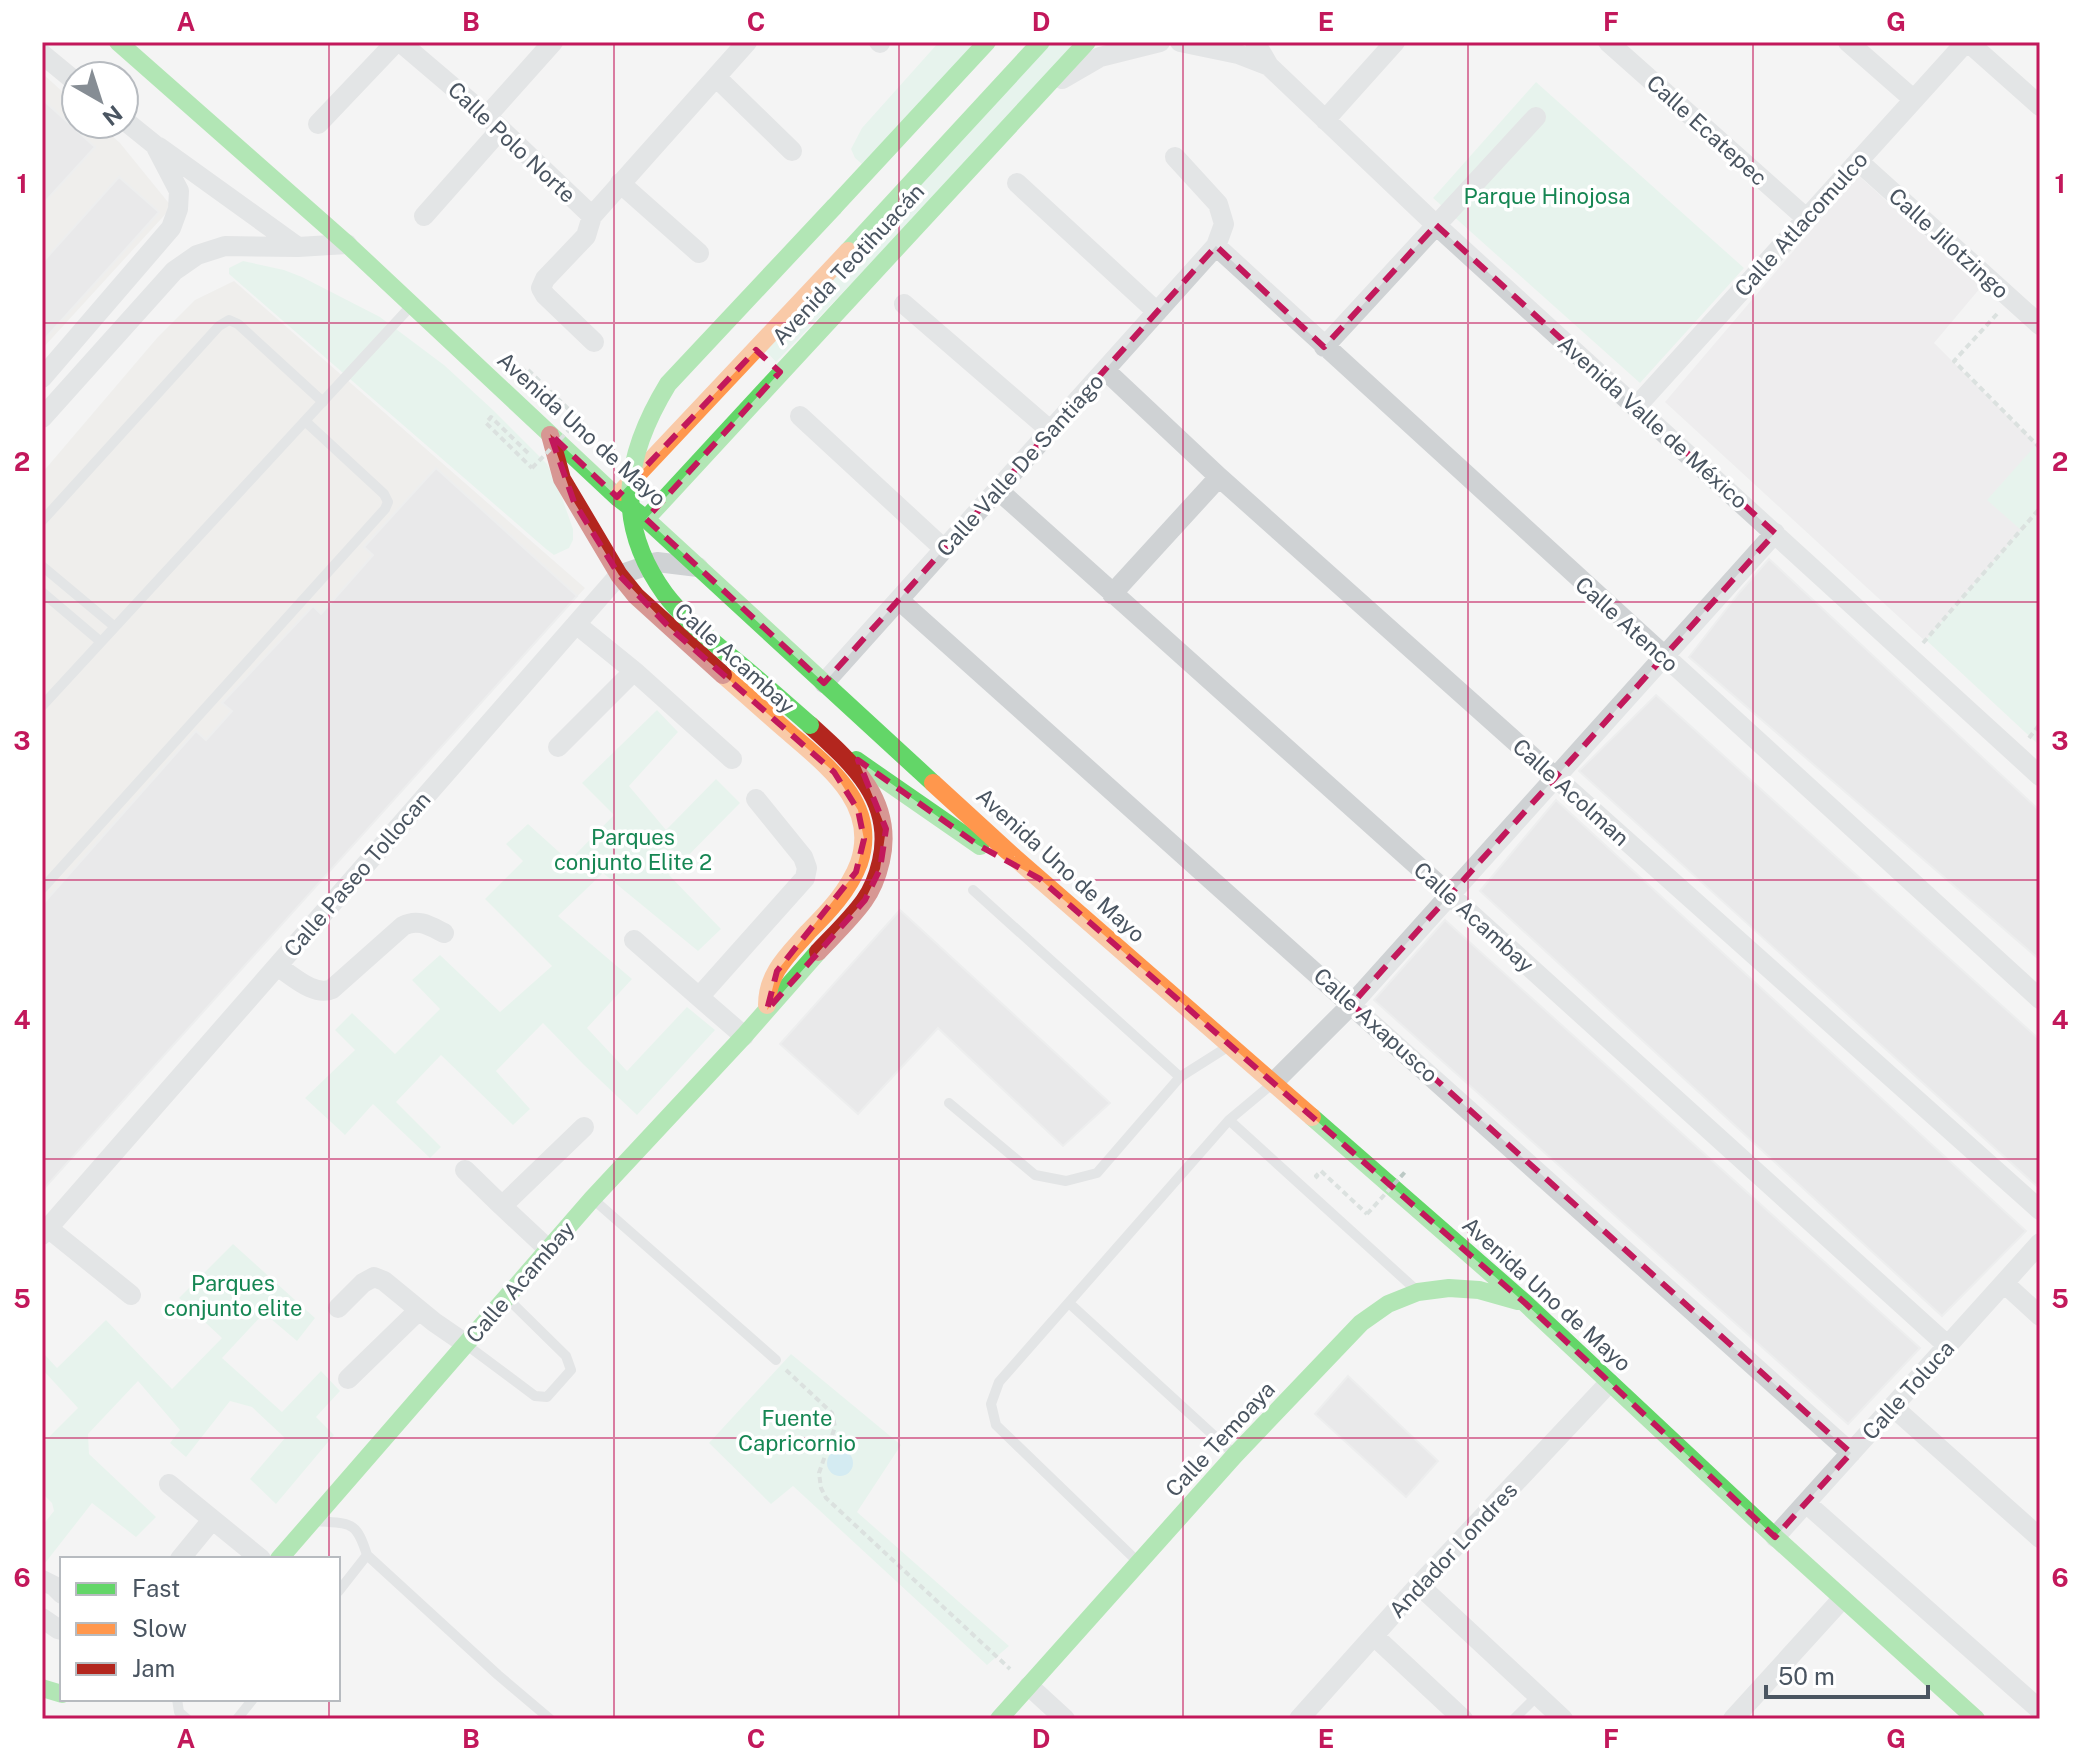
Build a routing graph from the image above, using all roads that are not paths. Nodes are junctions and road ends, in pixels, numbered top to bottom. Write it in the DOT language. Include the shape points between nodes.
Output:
graph roads {
  1 [pos="398,42"];
  2 [pos="553,42"];
  3 [pos="747,42"];
  4 [pos="987,42"];
  5 [pos="1041,42"];
  6 [pos="1087,42"];
  7 [pos="1160,42"];
  8 [pos="1180,42"];
  9 [pos="1255,42"];
  10 [pos="1395,42"];
  11 [pos="1608,42"];
  12 [pos="1848,42"];
  13 [pos="1967,42"];
  14 [pos="121,43"];
  15 [pos="42,54"];
  16 [pos="1269,66"];
  17 [pos="60,69"];
  18 [pos="716,77"];
  19 [pos="1041,91"];
  20 [pos="1913,99"];
  21 [pos="2040,106"];
  22 [pos="1536,117"];
  23 [pos="1325,120"];
  24 [pos="494,123"];
  25 [pos="318,124"];
  26 [pos="140,133"];
  27 [pos="155,145"];
  28 [pos="792,151"];
  29 [pos="1175,157"];
  30 [pos="1858,161"];
  31 [pos="620,183"];
  32 [pos="1017,183"];
  33 [pos="424,216"];
  34 [pos="592,216"];
  35 [pos="1806,218"];
  36 [pos="1436,225"];
  37 [pos="347,244"];
  38 [pos="1216,246"];
  39 [pos="298,247"];
  40 [pos="699,253"];
  41 [pos="904,304"];
  42 [pos="412,306"];
  43 [pos="1157,312"];
  44 [pos="2040,325"];
  45 [pos="594,342"];
  46 [pos="1324,347"];
  47 [pos="756,350"];
  48 [pos="1105,370"];
  49 [pos="44,371"];
  50 [pos="780,372"];
  51 [pos="68,388"];
  52 [pos="323,402"];
  53 [pos="1636,407"];
  54 [pos="800,416"];
  55 [pos="42,418"];
  56 [pos="305,421"];
  57 [pos="1051,431"];
  58 [pos="550,434"];
  59 [pos="1219,477"];
  60 [pos="998,490"];
  61 [pos="617,497"];
  62 [pos="646,519"];
  63 [pos="42,521"];
  64 [pos="1775,533"];
  65 [pos="944,549"];
  66 [pos="42,566"];
  67 [pos="698,567"];
  68 [pos="619,575"];
  69 [pos="42,592"];
  70 [pos="1112,594"];
  71 [pos="899,600"];
  72 [pos="576,624"];
  73 [pos="115,627"];
  74 [pos="101,642"];
  75 [pos="1664,657"];
  76 [pos="634,671"];
  77 [pos="824,683"];
  78 [pos="42,706"];
  79 [pos="558,747"];
  80 [pos="835,747"];
  81 [pos="732,759"];
  82 [pos="2040,776"];
  83 [pos="1555,777"];
  84 [pos="756,799"];
  85 [pos="1040,879"];
  86 [pos="42,889"];
  87 [pos="973,890"];
  88 [pos="1450,895"];
  89 [pos="444,933"];
  90 [pos="634,940"];
  91 [pos="277,966"];
  92 [pos="699,997"];
  93 [pos="2040,999"];
  94 [pos="1352,1004"];
  95 [pos="767,1010"];
  96 [pos="744,1036"];
  97 [pos="1230,1045"];
  98 [pos="1180,1077"];
  99 [pos="1273,1083"];
  100 [pos="949,1103"];
  101 [pos="1229,1120"];
  102 [pos="584,1127"];
  103 [pos="465,1170"];
  104 [pos="592,1199"];
  105 [pos="502,1206"];
  106 [pos="2040,1210"];
  107 [pos="45,1231"];
  108 [pos="2040,1243"];
  109 [pos="548,1249"];
  110 [pos="2004,1283"];
  111 [pos="1418,1292"];
  112 [pos="131,1295"];
  113 [pos="506,1298"];
  114 [pos="1069,1303"];
  115 [pos="1525,1303"];
  116 [pos="338,1308"];
  117 [pos="419,1310"];
  118 [pos="2040,1316"];
  119 [pos="466,1344"];
  120 [pos="1948,1346"];
  121 [pos="776,1360"];
  122 [pos="348,1379"];
  123 [pos="1609,1383"];
  124 [pos="1893,1407"];
  125 [pos="1851,1453"];
  126 [pos="1235,1455"];
  127 [pos="169,1484"];
  128 [pos="1806,1503"];
  129 [pos="212,1520"];
  130 [pos="313,1520"];
  131 [pos="1775,1537"];
  132 [pos="2040,1538"];
  133 [pos="367,1555"];
  134 [pos="182,1557"];
  135 [pos="258,1557"];
  136 [pos="281,1557"];
  137 [pos="1139,1563"];
  138 [pos="42,1580"];
  139 [pos="1419,1585"];
  140 [pos="340,1589"];
  141 [pos="60,1592"];
  142 [pos="1842,1599"];
  143 [pos="42,1618"];
  144 [pos="60,1630"];
  145 [pos="1374,1636"];
  146 [pos="1029,1686"];
  147 [pos="1538,1695"];
  148 [pos="177,1701"];
  149 [pos="251,1701"];
  150 [pos="2040,1710"];
  151 [pos="187,1719"];
  152 [pos="237,1719"];
  153 [pos="550,1719"];
  154 [pos="999,1719"];
  155 [pos="1065,1719"];
  156 [pos="1299,1719"];
  157 [pos="1463,1719"];
  158 [pos="1514,1719"];
  159 [pos="1563,1719"];
  160 [pos="1733,1719"];
  161 [pos="1976,1719"];
  1 -- 24 [label="street, Calle Polo Norte"];
  1 -- 25 [label="street"];
  2 -- 24 [label="street"];
  3 -- 18 [label="street, Calle Polo Norte"];
  4 -- 80 [label="main road, Calle Acambay, bridge" via="668,384 633,458 631,523 644,561 665,594"];
  5 -- 47 [label="main road, Avenida Teotihuacán"];
  6 -- 19 [label="main road, Avenida Teotihuacán"];
  7 -- 19 [label="street" via="1100,57"];
  8 -- 16 [label="street, Avenida Valle de México"];
  9 -- 16 [label="street, Avenida Valle de México"];
  10 -- 23 [label="street"];
  11 -- 35 [label="street, Calle Ecatepec"];
  12 -- 20 [label="street"];
  13 -- 20 [label="street, Calle Atlacomulco"];
  13 -- 21 [label="street"];
  14 -- 37 [label="main road, Avenida Uno de Mayo"];
  15 -- 17 [label="street"];
  16 -- 23 [label="street, Avenida Valle de México"];
  18 -- 28 [label="street"];
  18 -- 31 [label="street, Calle Polo Norte"];
  19 -- 50 [label="main road, Avenida Teotihuacán"];
  20 -- 30 [label="street, Calle Atlacomulco"];
  22 -- 36 [label="street"];
  23 -- 36 [label="street, Avenida Valle de México"];
  24 -- 33 [label="street"];
  24 -- 34 [label="street, Calle Polo Norte"];
  26 -- 27 [label="street"];
  27 -- 39 [label="street"];
  27 -- 49 [label="street" via="179,191 171,228"];
  29 -- 38 [label="street" via="1218,204 1224,224"];
  30 -- 35 [label="street, Calle Atlacomulco"];
  30 -- 44 [label="street, Calle Jilotzingo"];
  31 -- 34 [label="street, Calle Polo Norte"];
  31 -- 40 [label="street"];
  32 -- 43 [label="street"];
  34 -- 45 [label="street" via="586,236 541,288"];
  35 -- 53 [label="street, Calle Atlacomulco"];
  36 -- 46 [label="street"];
  36 -- 53 [label="street, Avenida Valle de México"];
  37 -- 39 [label="street"];
  37 -- 42 [label="main road, Avenida Uno de Mayo"];
  38 -- 43 [label="street, Calle Valle De Santiago"];
  38 -- 46 [label="street, Calle Atenco"];
  39 -- 51 [label="street" via="225,246 197,255 174,271"];
  41 -- 57 [label="street"];
  42 -- 52 [label="lane"];
  42 -- 58 [label="main road, Avenida Uno de Mayo"];
  43 -- 48 [label="street, Calle Valle De Santiago"];
  46 -- 75 [label="street, Calle Atenco"];
  47 -- 50 [label="main road"];
  47 -- 61 [label="main road, Avenida Teotihuacán"];
  48 -- 57 [label="street, Calle Valle De Santiago"];
  48 -- 59 [label="street, Calle Acolman"];
  49 -- 51 [label="lane"];
  50 -- 62 [label="main road, Avenida Teotihuacán"];
  51 -- 55 [label="street"];
  52 -- 56 [label="lane"];
  52 -- 63 [label="lane" via="229,320"];
  53 -- 64 [label="street, Avenida Valle de México"];
  54 -- 65 [label="street"];
  56 -- 73 [label="lane"];
  56 -- 86 [label="lane" via="384,494 385,509"];
  57 -- 60 [label="street, Calle Valle De Santiago"];
  58 -- 61 [label="main road, Avenida Uno de Mayo"];
  58 -- 68 [label="main road, Calle Acambay" via="562,479"];
  59 -- 70 [label="street"];
  59 -- 83 [label="street, Calle Acolman"];
  60 -- 65 [label="street, Calle Valle De Santiago"];
  60 -- 70 [label="street, Calle Acambay"];
  61 -- 62 [label="main road, Avenida Uno de Mayo"];
  62 -- 67 [label="main road, Avenida Uno de Mayo"];
  64 -- 75 [label="street"];
  64 -- 82 [label="street, Avenida Valle de México"];
  65 -- 71 [label="street, Calle Valle De Santiago"];
  66 -- 73 [label="lane"];
  67 -- 68 [label="street, Calle Paseo Tollocan" via="657,562"];
  67 -- 77 [label="main road, Avenida Uno de Mayo"];
  68 -- 72 [label="street, Calle Paseo Tollocan"];
  68 -- 95 [label="main road, Calle Acambay" via="669,627 834,772 858,810 864,839 856,872 777,971 768,988"];
  69 -- 74 [label="lane"];
  70 -- 88 [label="street, Calle Acambay"];
  71 -- 77 [label="street, Calle Valle De Santiago"];
  71 -- 94 [label="street, Calle Axapusco"];
  72 -- 76 [label="street"];
  72 -- 91 [label="street, Calle Paseo Tollocan"];
  73 -- 74 [label="lane"];
  74 -- 78 [label="lane"];
  75 -- 83 [label="street"];
  75 -- 93 [label="street, Calle Atenco"];
  76 -- 79 [label="street"];
  76 -- 81 [label="street"];
  77 -- 85 [label="main road, Avenida Uno de Mayo"];
  80 -- 85 [label="main road" via="978,845"];
  80 -- 95 [label="main road, Calle Acambay" via="863,778 881,813 886,829 880,869 865,900"];
  83 -- 88 [label="street"];
  83 -- 106 [label="street, Calle Acolman"];
  84 -- 92 [label="street" via="803,857 805,878"];
  85 -- 97 [label="main road, Avenida Uno de Mayo"];
  87 -- 98 [label="lane"];
  88 -- 94 [label="street"];
  88 -- 120 [label="street, Calle Acambay"];
  89 -- 91 [label="street" via="411,921 324,992"];
  90 -- 92 [label="street"];
  91 -- 107 [label="street, Calle Paseo Tollocan"];
  92 -- 96 [label="street"];
  94 -- 99 [label="street"];
  94 -- 125 [label="street, Calle Axapusco"];
  95 -- 96 [label="main road, Calle Acambay"];
  96 -- 104 [label="main road, Calle Acambay"];
  97 -- 98 [label="lane"];
  97 -- 99 [label="main road, Avenida Uno de Mayo"];
  98 -- 100 [label="lane" via="1097,1173 1066,1181 1035,1175"];
  99 -- 101 [label="lane"];
  99 -- 115 [label="main road, Avenida Uno de Mayo"];
  101 -- 111 [label="lane"];
  101 -- 114 [label="lane"];
  102 -- 105 [label="street"];
  103 -- 105 [label="street"];
  104 -- 109 [label="main road, Calle Acambay"];
  104 -- 121 [label="lane"];
  105 -- 109 [label="street"];
  107 -- 112 [label="street"];
  108 -- 110 [label="street, Calle Toluca"];
  109 -- 113 [label="main road, Calle Acambay"];
  110 -- 118 [label="street"];
  110 -- 120 [label="street, Calle Toluca"];
  111 -- 115 [label="main road, Calle Temoaya" via="1479,1290"];
  111 -- 126 [label="main road, Calle Temoaya" via="1361,1323"];
  113 -- 119 [label="main road, Calle Acambay"];
  113 -- 119 [label="lane" via="566,1356 571,1370 547,1397 535,1396"];
  114 -- 126 [label="lane"];
  114 -- 137 [label="lane" via="999,1382 991,1404 996,1425"];
  115 -- 123 [label="main road, Avenida Uno de Mayo"];
  116 -- 117 [label="street" via="374,1277"];
  117 -- 119 [label="street"];
  117 -- 122 [label="street"];
  119 -- 130 [label="main road, Calle Acambay"];
  120 -- 124 [label="street, Calle Toluca"];
  123 -- 131 [label="main road, Avenida Uno de Mayo"];
  123 -- 139 [label="street, Andador Londres"];
  124 -- 125 [label="street, Calle Toluca"];
  124 -- 132 [label="street"];
  125 -- 128 [label="street, Calle Toluca"];
  126 -- 137 [label="main road, Calle Temoaya"];
  127 -- 129 [label="street"];
  128 -- 131 [label="street, Calle Toluca"];
  128 -- 150 [label="street"];
  129 -- 134 [label="street"];
  129 -- 135 [label="street"];
  130 -- 133 [label="lane" via="355,1528"];
  130 -- 136 [label="main road, Calle Acambay"];
  131 -- 142 [label="main road, Avenida Uno de Mayo"];
  133 -- 140 [label="lane"];
  133 -- 153 [label="lane"];
  137 -- 146 [label="main road, Calle Temoaya"];
  138 -- 141 [label="street"];
  139 -- 145 [label="street, Andador Londres"];
  139 -- 147 [label="street"];
  142 -- 160 [label="street"];
  142 -- 161 [label="main road, Avenida Uno de Mayo"];
  143 -- 144 [label="street"];
  145 -- 156 [label="street, Andador Londres"];
  145 -- 157 [label="street"];
  146 -- 154 [label="main road, Calle Temoaya"];
  146 -- 155 [label="street"];
  147 -- 158 [label="lane"];
  147 -- 159 [label="street"];
  148 -- 151 [label="lane"];
  149 -- 152 [label="lane"];
}
